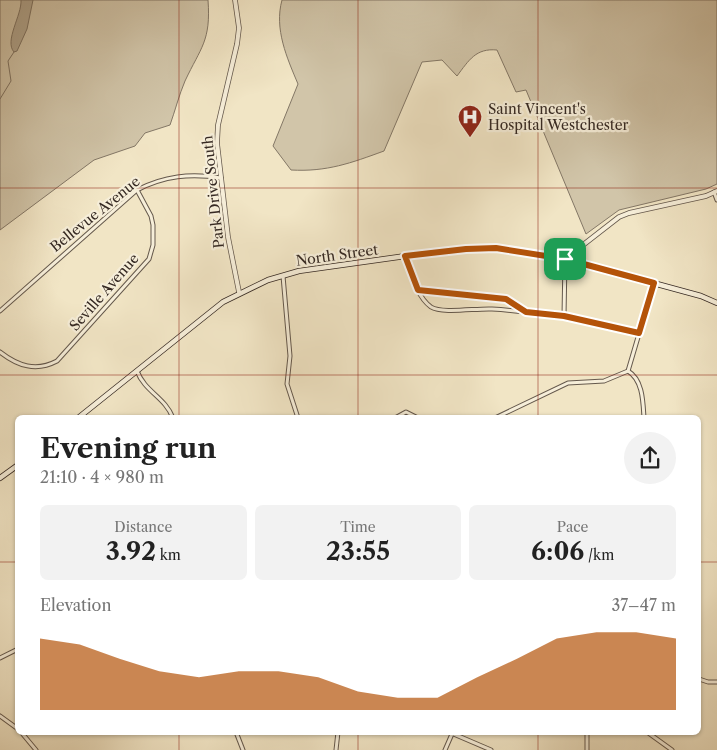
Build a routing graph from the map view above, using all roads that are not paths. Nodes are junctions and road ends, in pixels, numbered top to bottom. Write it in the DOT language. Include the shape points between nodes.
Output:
graph roads {
  1 [pos="235,0"];
  2 [pos="220,178"];
  3 [pos="137,190"];
  4 [pos="716,192"];
  5 [pos="717,200"];
  6 [pos="405,256"];
  7 [pos="565,259"];
  8 [pos="283,275"];
  9 [pos="654,283"];
  10 [pos="418,290"];
  11 [pos="239,292"];
  12 [pos="717,303"];
  13 [pos="0,311"];
  14 [pos="526,312"];
  15 [pos="564,316"];
  16 [pos="639,333"];
  17 [pos="0,352"];
  18 [pos="137,370"];
  19 [pos="628,371"];
  20 [pos="82,415"];
  21 [pos="170,415"];
  22 [pos="297,415"];
  23 [pos="401,415"];
  24 [pos="412,415"];
  25 [pos="502,415"];
  26 [pos="644,415"];
  27 [pos="15,467"];
  28 [pos="0,478"];
  29 [pos="15,650"];
  30 [pos="0,658"];
  31 [pos="701,680"];
  32 [pos="717,682"];
  33 [pos="0,716"];
  34 [pos="15,727"];
  35 [pos="24,735"];
  36 [pos="237,735"];
  37 [pos="338,735"];
  38 [pos="450,735"];
  39 [pos="456,735"];
  40 [pos="588,735"];
  41 [pos="650,735"];
  42 [pos="36,750"];
  43 [pos="243,750"];
  44 [pos="336,750"];
  45 [pos="445,750"];
  46 [pos="491,750"];
  47 [pos="587,750"];
  48 [pos="672,750"];
  1 -- 2 [label="street, Park Drive South" via="239,28 218,128"];
  2 -- 3 [label="street, Bellevue Avenue" via="199,174 174,176"];
  2 -- 11 [label="street, Park Drive South" via="233,272"];
  3 -- 13 [label="street, Bellevue Avenue"];
  3 -- 17 [label="street, Seville Avenue" via="153,225 149,259 57,360 37,367 14,363"];
  4 -- 5 [label="street"];
  4 -- 7 [label="street" via="624,215"];
  6 -- 7 [label="main road, North Street" via="496,248"];
  6 -- 8 [label="main road, North Street"];
  6 -- 10 [label="street"];
  7 -- 9 [label="main road, North Street"];
  7 -- 15 [label="street"];
  8 -- 11 [label="main road, North Street"];
  8 -- 22 [label="street" via="290,356 287,384"];
  9 -- 12 [label="main road, North Street"];
  9 -- 16 [label="street"];
  10 -- 14 [label="street" via="506,299"];
  10 -- 14 [label="street" via="425,302 436,309"];
  11 -- 18 [label="main road, North Street"];
  14 -- 15 [label="street"];
  15 -- 16 [label="street"];
  16 -- 19 [label="street"];
  18 -- 20 [label="main road, North Street"];
  18 -- 21 [label="street" via="142,382 165,404"];
  19 -- 25 [label="street" via="604,381 568,383"];
  19 -- 26 [label="street" via="636,379"];
  23 -- 24 [label="street" via="406,412"];
  27 -- 28 [label="main road"];
  29 -- 30 [label="street"];
  31 -- 32 [label="street"];
  33 -- 34 [label="street"];
  35 -- 42 [label="street"];
  36 -- 43 [label="street"];
  37 -- 44 [label="street"];
  38 -- 45 [label="street"];
  39 -- 46 [label="street"];
  40 -- 47 [label="street"];
  41 -- 48 [label="street"];
}
